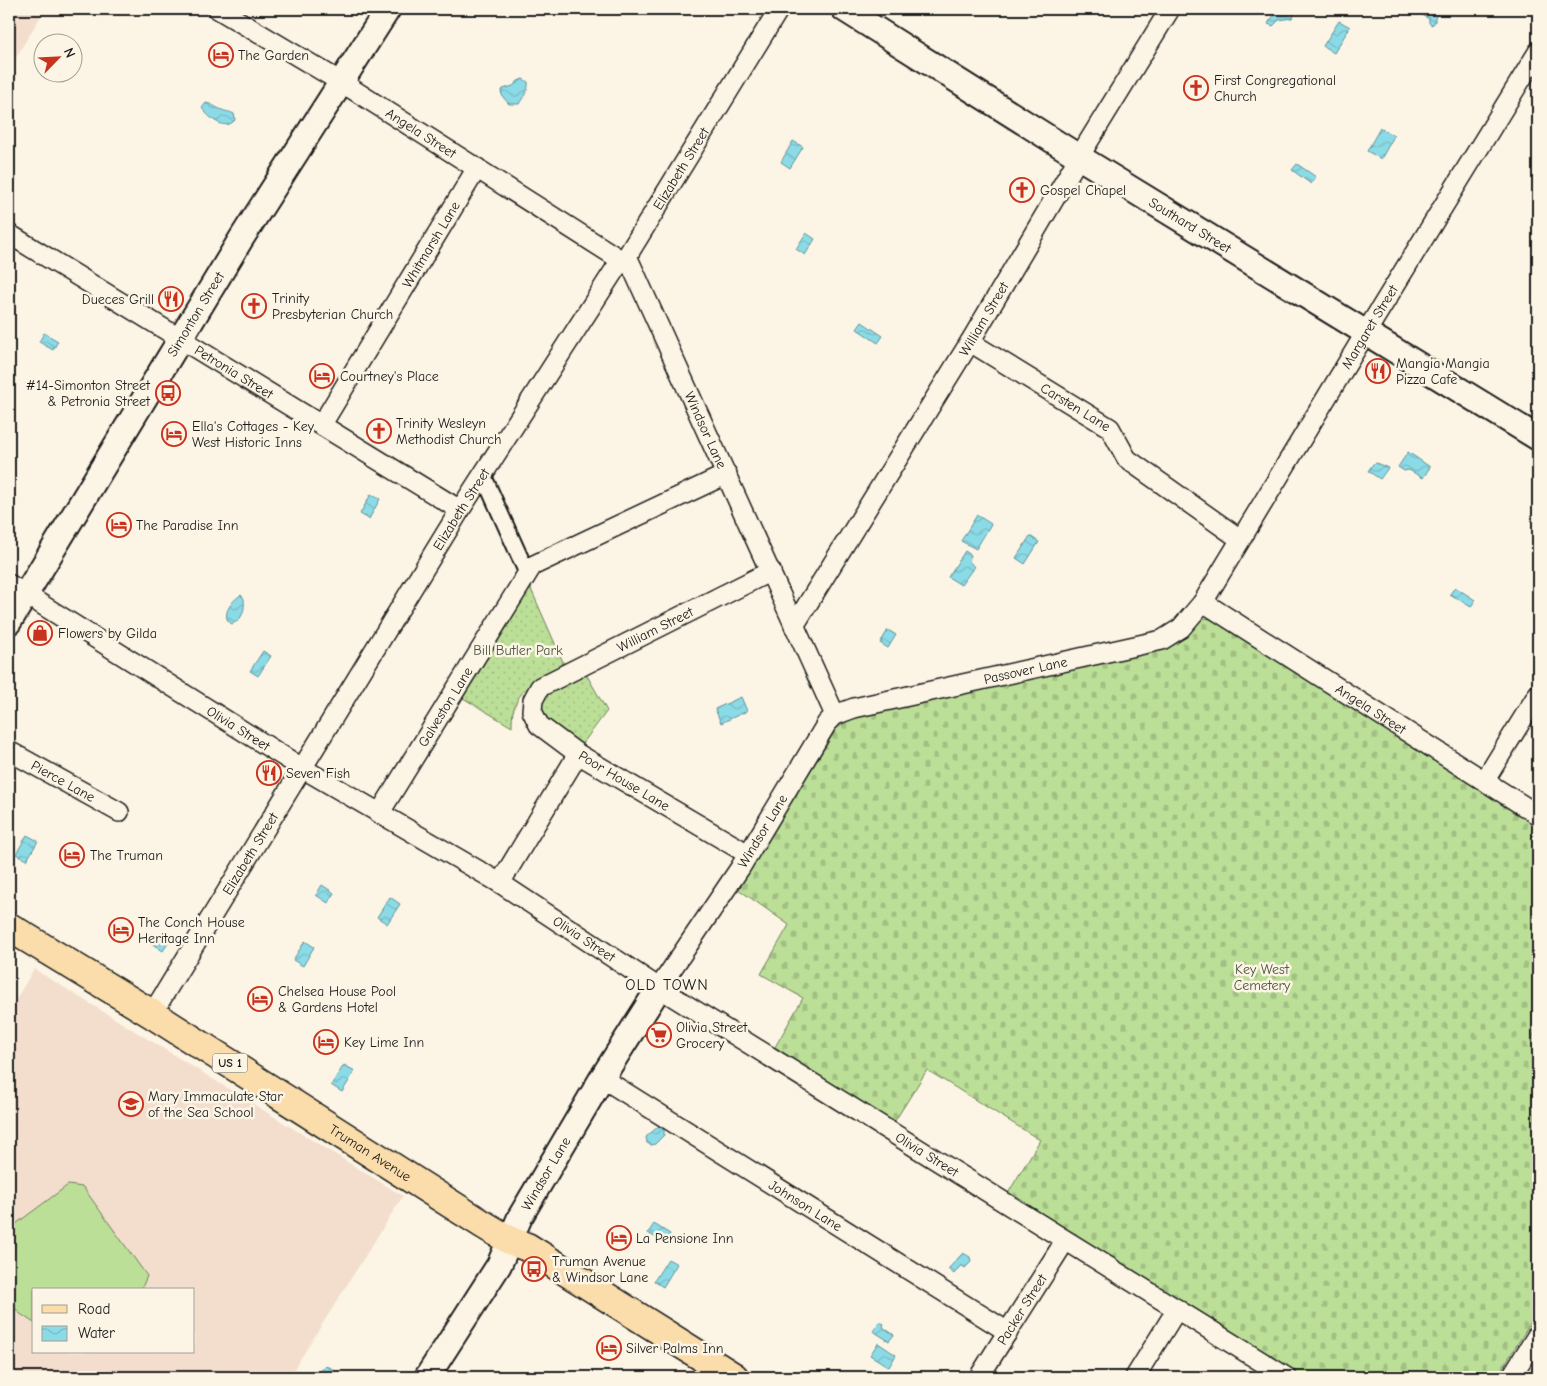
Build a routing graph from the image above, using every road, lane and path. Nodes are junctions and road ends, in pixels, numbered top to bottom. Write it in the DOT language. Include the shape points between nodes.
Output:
graph roads {
  1 [pos="218,9"];
  2 [pos="388,9"];
  3 [pos="779,9"];
  4 [pos="844,9"];
  5 [pos="1170,9"];
  6 [pos="1538,52"];
  7 [pos="340,82"];
  8 [pos="1079,156"];
  9 [pos="478,168"];
  10 [pos="12,242"];
  11 [pos="624,258"];
  12 [pos="1365,332"];
  13 [pos="181,340"];
  14 [pos="970,342"];
  15 [pos="322,424"];
  16 [pos="1538,438"];
  17 [pos="727,474"];
  18 [pos="483,475"];
  19 [pos="460,510"];
  20 [pos="1240,539"];
  21 [pos="771,571"];
  22 [pos="527,573"];
  23 [pos="17,589"];
  24 [pos="1202,602"];
  25 [pos="9,622"];
  26 [pos="794,626"];
  27 [pos="540,687"];
  28 [pos="1538,694"];
  29 [pos="835,715"];
  30 [pos="9,750"];
  31 [pos="578,754"];
  32 [pos="302,768"];
  33 [pos="1485,780"];
  34 [pos="119,812"];
  35 [pos="379,814"];
  36 [pos="1538,815"];
  37 [pos="748,854"];
  38 [pos="500,883"];
  39 [pos="9,926"];
  40 [pos="659,988"];
  41 [pos="152,1014"];
  42 [pos="602,1078"];
  43 [pos="511,1241"];
  44 [pos="1065,1241"];
  45 [pos="1177,1309"];
  46 [pos="1008,1332"];
  47 [pos="1538,1334"];
  48 [pos="721,1374"];
  49 [pos="427,1377"];
  50 [pos="979,1377"];
  51 [pos="1135,1377"];
  52 [pos="1286,1377"];
  53 [pos="1511,1377"];
  1 -- 7 [label="street, Angela Street"];
  2 -- 7 [label="street, Simonton Street"];
  3 -- 11 [label="street, Elizabeth Street"];
  4 -- 8 [label="street, Southard Street"];
  5 -- 8 [label="street, William Street"];
  6 -- 12 [label="street, Margaret Street"];
  7 -- 9 [label="street, Angela Street"];
  7 -- 13 [label="street, Simonton Street"];
  8 -- 12 [label="street, Southard Street"];
  8 -- 14 [label="street, William Street"];
  9 -- 11 [label="street, Angela Street"];
  9 -- 15 [label="street, Whitmarsh Lane"];
  10 -- 13 [label="street, Petronia Street"];
  11 -- 17 [label="street, Windsor Lane"];
  11 -- 18 [label="street, Elizabeth Street"];
  12 -- 16 [label="street, Southard Street"];
  12 -- 20 [label="street, Margaret Street"];
  13 -- 15 [label="street, Petronia Street"];
  13 -- 23 [label="street, Simonton Street"];
  14 -- 20 [label="street, Carsten Lane" via="1110,428 1127,458"];
  14 -- 26 [label="street, William Street"];
  15 -- 19 [label="street, Petronia Street"];
  17 -- 21 [label="street, Windsor Lane"];
  17 -- 22 [label="street, Galveston Lane" via="532,566"];
  18 -- 19 [label="street, Elizabeth Street"];
  18 -- 22 [label="street"];
  19 -- 32 [label="street, Elizabeth Street"];
  20 -- 24 [label="street, Margaret Street"];
  21 -- 26 [label="street, Windsor Lane"];
  21 -- 27 [label="street, William Street"];
  22 -- 35 [label="street, Galveston Lane"];
  23 -- 25 [label="street, Simonton Street"];
  23 -- 32 [label="street, Olivia Street"];
  24 -- 29 [label="street, Passover Lane" via="1181,628 1162,640 854,708"];
  24 -- 33 [label="street, Angela Street"];
  26 -- 29 [label="street, Windsor Lane"];
  27 -- 31 [label="street, Poor House Lane" via="532,710 539,725"];
  28 -- 33 [label="street"];
  29 -- 37 [label="street, Windsor Lane" via="827,723"];
  30 -- 34 [label="street, Pierce Lane"];
  31 -- 37 [label="street, Poor House Lane"];
  31 -- 38 [label="street"];
  32 -- 35 [label="street, Olivia Street"];
  32 -- 41 [label="street, Elizabeth Street"];
  33 -- 36 [label="street, Angela Street"];
  35 -- 38 [label="street, Olivia Street"];
  37 -- 40 [label="street, Windsor Lane"];
  38 -- 40 [label="street, Olivia Street"];
  39 -- 41 [label="main road, Truman Avenue / US 1"];
  40 -- 42 [label="street, Windsor Lane"];
  40 -- 44 [label="street, Olivia Street"];
  41 -- 43 [label="main road, Truman Avenue / US 1"];
  42 -- 43 [label="street, Windsor Lane" via="520,1217"];
  42 -- 46 [label="street, Johnson Lane"];
  43 -- 48 [label="main road, Truman Avenue / US 1" via="527,1247"];
  43 -- 49 [label="street, Windsor Lane" via="499,1266"];
  44 -- 45 [label="street, Olivia Street"];
  44 -- 46 [label="street, Packer Street"];
  45 -- 51 [label="street"];
  45 -- 52 [label="street, Olivia Street"];
  46 -- 50 [label="street, Packer Street"];
  47 -- 53 [label="street"];
}
